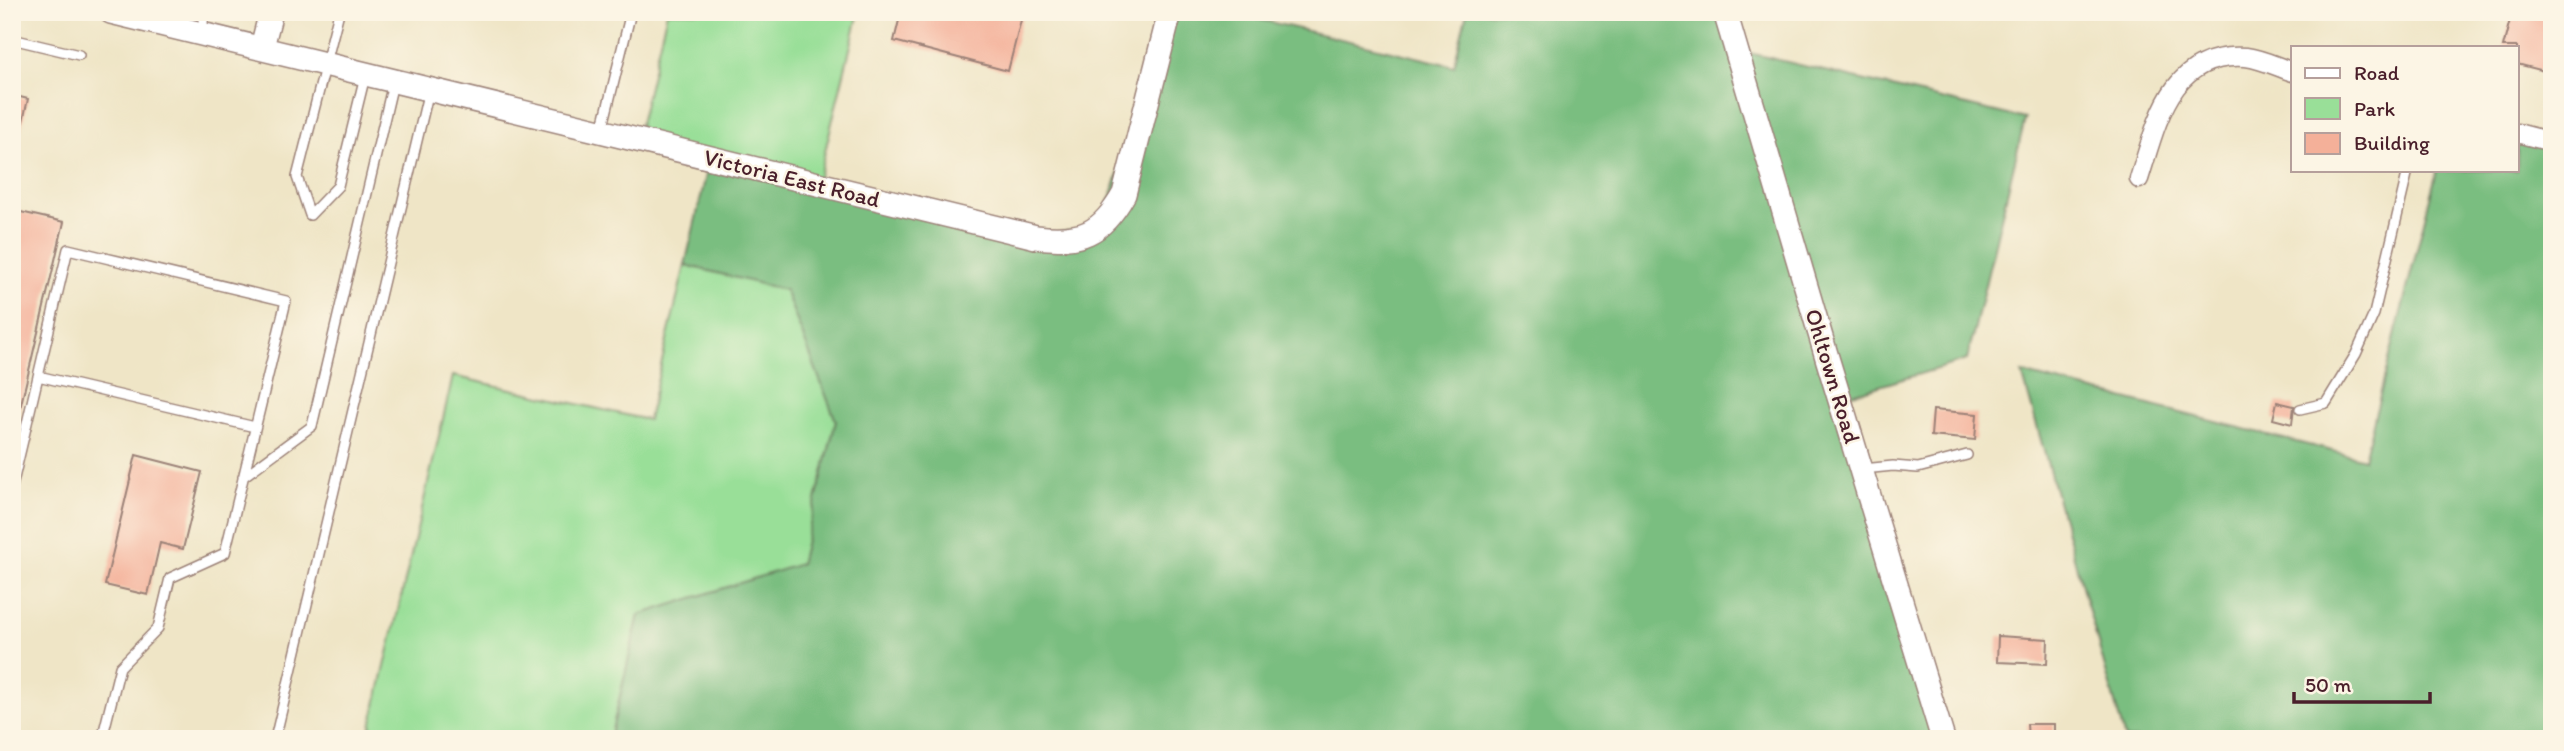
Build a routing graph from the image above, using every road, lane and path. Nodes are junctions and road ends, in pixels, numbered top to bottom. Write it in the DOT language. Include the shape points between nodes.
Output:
graph roads {
  1 [pos="111,12"];
  2 [pos="271,12"];
  3 [pos="340,12"];
  4 [pos="631,12"];
  5 [pos="1170,12"];
  6 [pos="1726,12"];
  7 [pos="203,23"];
  8 [pos="12,39"];
  9 [pos="262,47"];
  10 [pos="79,55"];
  11 [pos="325,64"];
  12 [pos="2291,71"];
  13 [pos="365,74"];
  14 [pos="393,81"];
  15 [pos="429,90"];
  16 [pos="602,132"];
  17 [pos="2518,133"];
  18 [pos="2552,142"];
  19 [pos="2408,172"];
  20 [pos="2139,180"];
  21 [pos="38,376"];
  22 [pos="2300,409"];
  23 [pos="255,427"];
  24 [pos="1967,455"];
  25 [pos="1861,470"];
  26 [pos="243,477"];
  27 [pos="12,486"];
  28 [pos="102,739"];
  29 [pos="275,739"];
  30 [pos="1943,739"];
  1 -- 7 [label="street, Victoria East Road"];
  2 -- 9 [label="street"];
  3 -- 11 [label="lane"];
  4 -- 16 [label="lane"];
  5 -- 16 [label="street, Victoria East Road" via="1124,194 1102,225 1074,239 1036,237"];
  6 -- 25 [label="street, Ohltown Road"];
  7 -- 9 [label="street, Victoria East Road"];
  8 -- 10 [label="lane"];
  9 -- 11 [label="street, Victoria East Road"];
  11 -- 13 [label="street, Victoria East Road"];
  11 -- 13 [label="lane" via="297,177 310,215 338,186"];
  12 -- 20 [label="street" via="2248,57 2224,57 2198,65 2171,90"];
  13 -- 14 [label="street, Victoria East Road"];
  14 -- 15 [label="street, Victoria East Road"];
  14 -- 26 [label="lane" via="312,426"];
  15 -- 16 [label="street, Victoria East Road"];
  15 -- 29 [label="lane"];
  17 -- 18 [label="street"];
  19 -- 22 [label="lane" via="2374,314 2356,354 2326,403"];
  21 -- 23 [label="lane"];
  21 -- 23 [label="lane" via="68,250 96,256 286,301"];
  21 -- 27 [label="lane"];
  23 -- 26 [label="lane"];
  24 -- 25 [label="lane" via="1918,468"];
  25 -- 30 [label="street, Ohltown Road"];
  26 -- 28 [label="lane" via="225,553 170,578 159,628 120,667"];
}
